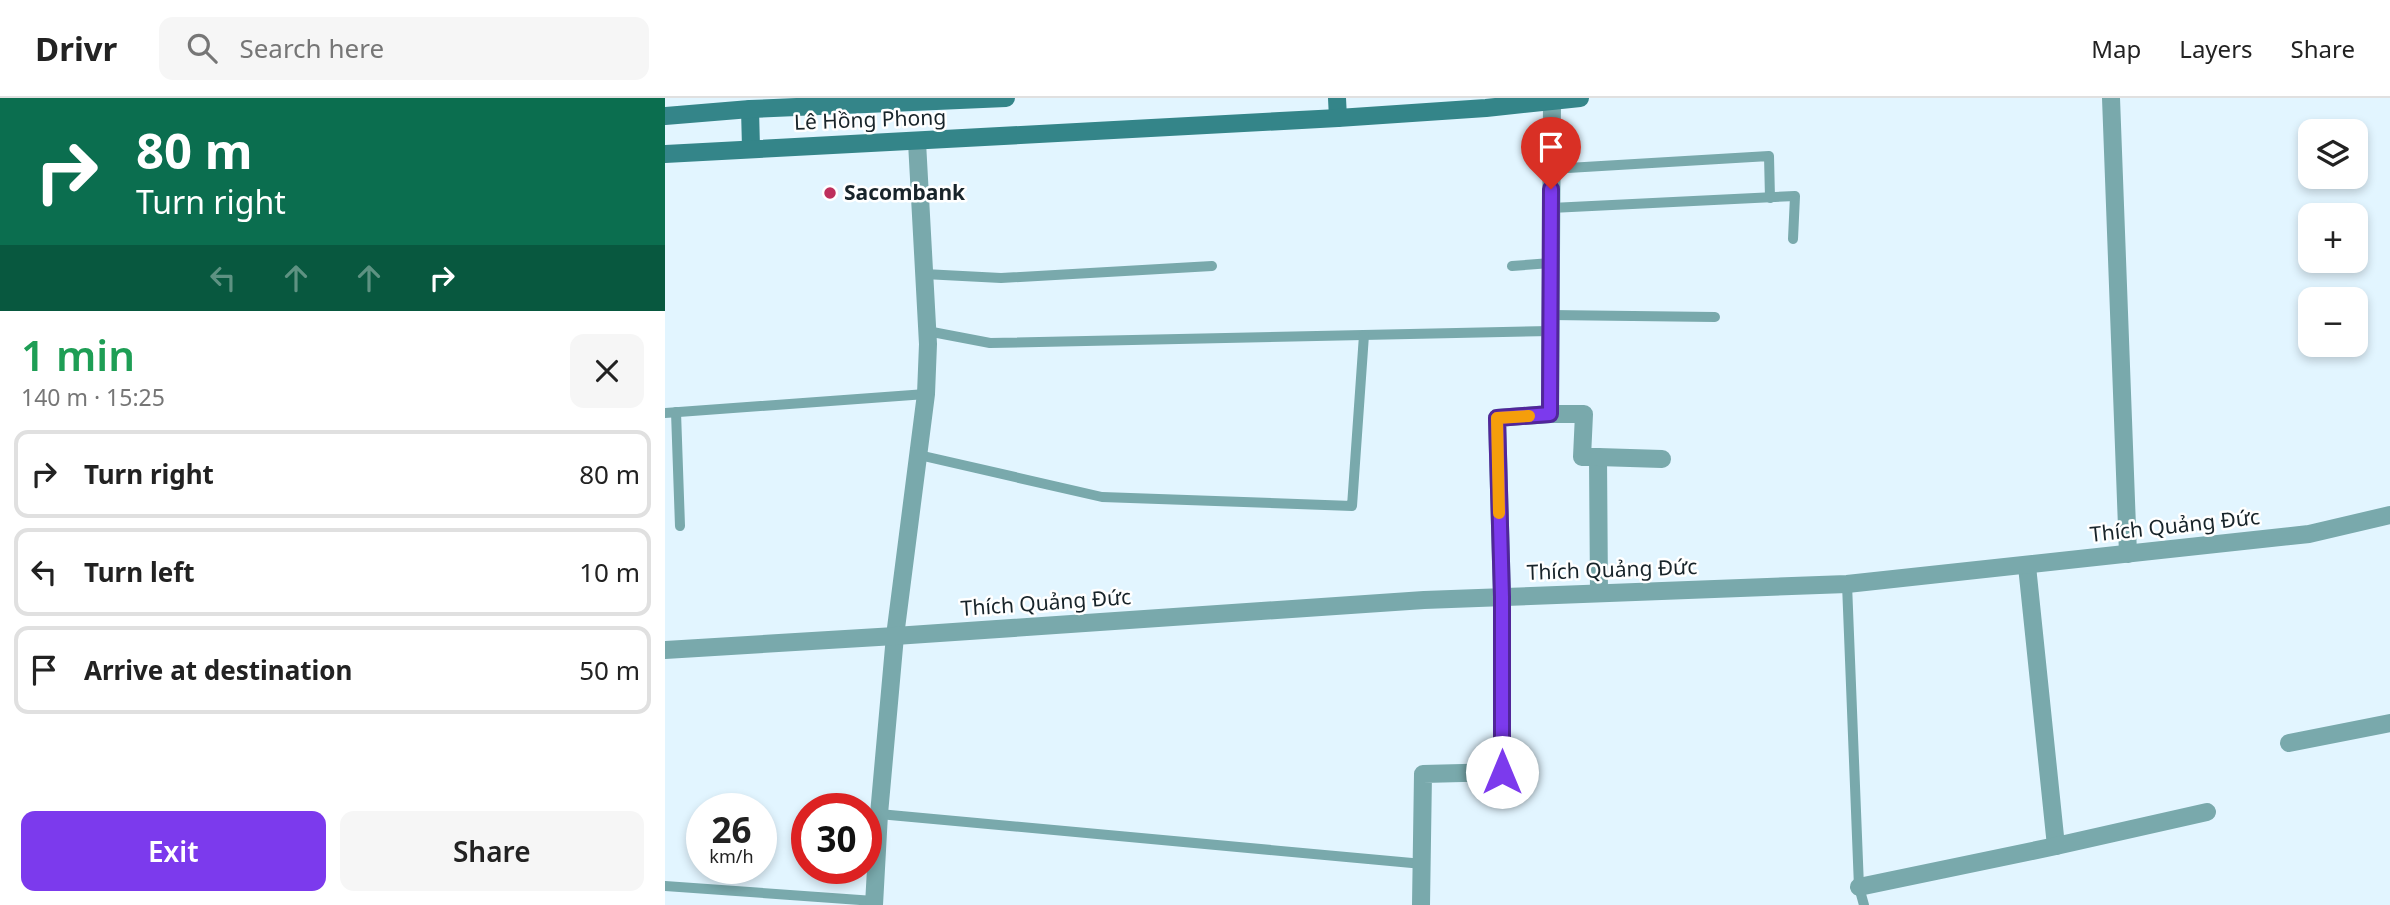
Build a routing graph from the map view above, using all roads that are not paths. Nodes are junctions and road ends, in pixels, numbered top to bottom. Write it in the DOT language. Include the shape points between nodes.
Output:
graph roads {
  1 [pos="1006,98"];
  2 [pos="1337,98"];
  3 [pos="1580,98"];
  4 [pos="2111,98"];
  5 [pos="1552,101"];
  6 [pos="750,103"];
  7 [pos="1485,103"];
  8 [pos="665,116"];
  9 [pos="1338,118"];
  10 [pos="917,142"];
  11 [pos="751,148"];
  12 [pos="665,154"];
  13 [pos="1551,169"];
  14 [pos="1770,198"];
  15 [pos="1551,208"];
  16 [pos="1793,239"];
  17 [pos="1551,263"];
  18 [pos="1212,266"];
  19 [pos="1512,266"];
  20 [pos="924,274"];
  21 [pos="1715,317"];
  22 [pos="1551,323"];
  23 [pos="927,331"];
  24 [pos="1364,335"];
  25 [pos="926,394"];
  26 [pos="671,412"];
  27 [pos="1550,414"];
  28 [pos="919,455"];
  29 [pos="1598,457"];
  30 [pos="1662,459"];
  31 [pos="2390,515"];
  32 [pos="680,526"];
  33 [pos="2128,554"];
  34 [pos="2027,566"];
  35 [pos="1847,584"];
  36 [pos="1599,593"];
  37 [pos="1502,597"];
  38 [pos="895,636"];
  39 [pos="665,650"];
  40 [pos="2390,723"];
  41 [pos="2289,743"];
  42 [pos="881,793"];
  43 [pos="2207,812"];
  44 [pos="882,814"];
  45 [pos="2056,846"];
  46 [pos="1423,864"];
  47 [pos="875,884"];
  48 [pos="665,886"];
  49 [pos="1859,887"];
  50 [pos="874,903"];
  51 [pos="1421,905"];
  52 [pos="1864,905"];
  1 -- 6 [label="main road, Lê Hồng Phong"];
  2 -- 9 [label="main road"];
  3 -- 5 [label="main road, Lê Hồng Phong"];
  4 -- 33 [label="street"];
  5 -- 7 [label="main road, Lê Hồng Phong"];
  5 -- 13 [label="street"];
  6 -- 8 [label="main road, Lê Hồng Phong"];
  6 -- 11 [label="main road"];
  7 -- 9 [label="main road, Lê Hồng Phong"];
  9 -- 10 [label="main road, Lê Hồng Phong"];
  10 -- 11 [label="main road, Lê Hồng Phong"];
  10 -- 20 [label="street"];
  11 -- 12 [label="main road, Lê Hồng Phong"];
  13 -- 14 [label="lane" via="1769,156"];
  13 -- 15 [label="street"];
  14 -- 15 [label="lane"];
  14 -- 16 [label="lane" via="1795,197"];
  15 -- 17 [label="street"];
  17 -- 19 [label="lane"];
  17 -- 22 [label="street"];
  18 -- 20 [label="lane" via="1001,278"];
  20 -- 23 [label="street"];
  21 -- 22 [label="lane"];
  22 -- 24 [label="lane"];
  22 -- 27 [label="street"];
  23 -- 24 [label="lane" via="990,343"];
  23 -- 25 [label="street"];
  24 -- 28 [label="lane" via="1352,506 1102,497"];
  25 -- 26 [label="lane"];
  25 -- 28 [label="street"];
  26 -- 32 [label="lane"];
  27 -- 29 [label="street" via="1584,414 1582,457"];
  27 -- 37 [label="street" via="1497,418"];
  28 -- 38 [label="street"];
  29 -- 30 [label="street"];
  29 -- 36 [label="street"];
  31 -- 33 [label="street, Thích Quảng Đức" via="2309,534"];
  33 -- 34 [label="street, Thích Quảng Đức"];
  34 -- 35 [label="street, Thích Quảng Đức"];
  34 -- 45 [label="street"];
  35 -- 36 [label="street, Thích Quảng Đức"];
  35 -- 49 [label="lane"];
  36 -- 37 [label="street, Thích Quảng Đức"];
  37 -- 38 [label="street, Thích Quảng Đức"];
  37 -- 46 [label="street" via="1502,772 1423,774"];
  38 -- 39 [label="street, Thích Quảng Đức"];
  38 -- 42 [label="street"];
  40 -- 41 [label="street"];
  43 -- 45 [label="street"];
  44 -- 46 [label="lane"];
  45 -- 49 [label="street"];
  46 -- 51 [label="street"];
  47 -- 50 [label="street"];
  48 -- 50 [label="lane"];
  49 -- 52 [label="lane"];
}
